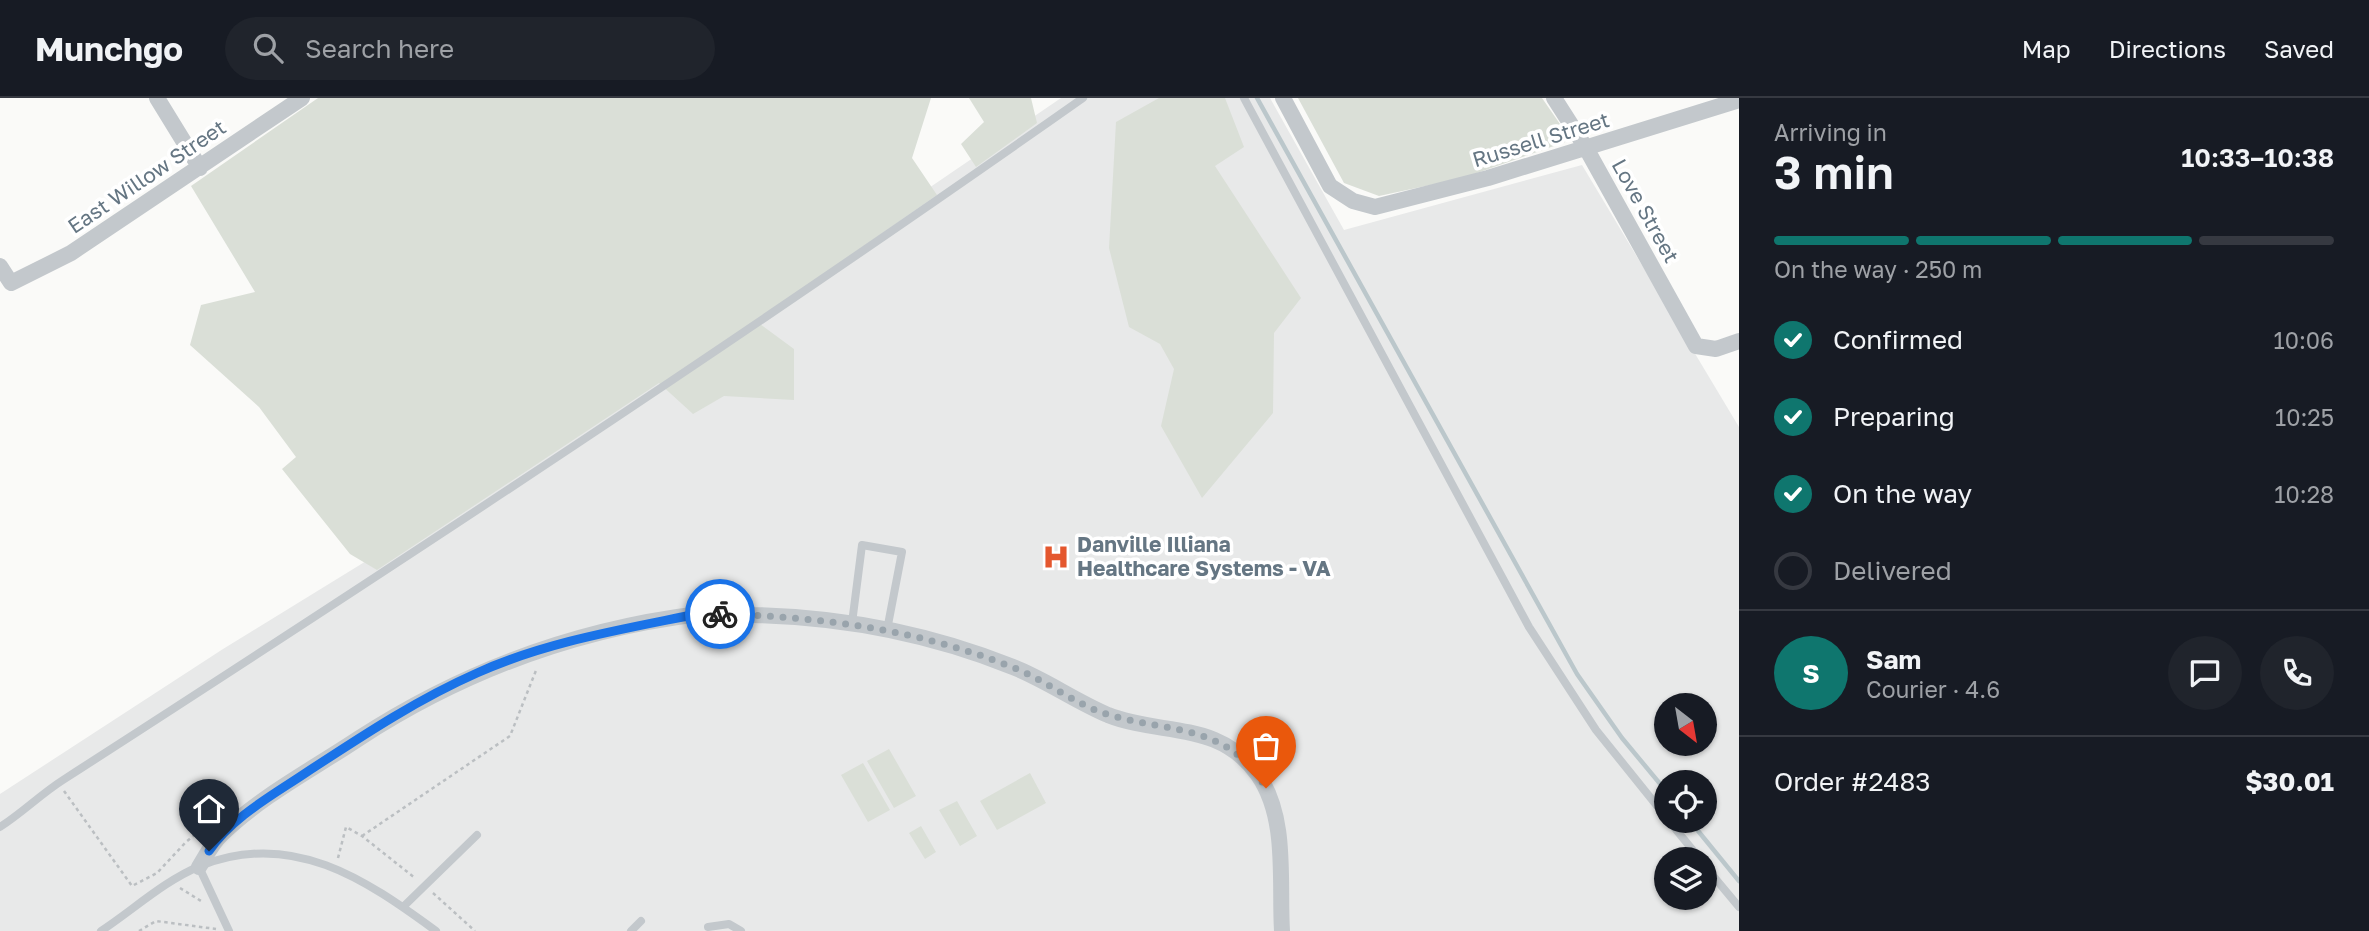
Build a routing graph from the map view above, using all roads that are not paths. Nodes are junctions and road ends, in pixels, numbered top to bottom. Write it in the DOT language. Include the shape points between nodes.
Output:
graph roads {
  1 [pos="157,98"];
  2 [pos="302,98"];
  3 [pos="1083,98"];
  4 [pos="1244,98"];
  5 [pos="1283,98"];
  6 [pos="1554,98"];
  7 [pos="1739,100"];
  8 [pos="1586,148"];
  9 [pos="200,168"];
  10 [pos="0,266"];
  11 [pos="1739,341"];
  12 [pos="852,623"];
  13 [pos="887,630"];
  14 [pos="1654,803"];
  15 [pos="0,827"];
  16 [pos="1679,833"];
  17 [pos="477,835"];
  18 [pos="1690,847"];
  19 [pos="199,867"];
  20 [pos="1717,880"];
  21 [pos="404,907"];
  22 [pos="1739,907"];
  23 [pos="421,921"];
  24 [pos="642,921"];
  25 [pos="708,927"];
  26 [pos="101,931"];
  27 [pos="229,931"];
  28 [pos="413,931"];
  29 [pos="436,931"];
  30 [pos="631,931"];
  31 [pos="741,931"];
  32 [pos="1282,931"];
  1 -- 9 [label="street"];
  2 -- 9 [label="street, East Willow Street"];
  3 -- 15 [label="lane" via="839,270 242,667 58,783"];
  4 -- 14 [label="lane" via="1529,627 1596,730"];
  5 -- 8 [label="street, Russell Street" via="1330,186 1353,201 1376,207"];
  6 -- 8 [label="street, Love Street"];
  7 -- 8 [label="street, Russell Street"];
  8 -- 11 [label="street, Love Street" via="1696,346 1716,349"];
  9 -- 10 [label="street, East Willow Street" via="71,253 10,283"];
  12 -- 13 [label="street"];
  12 -- 13 [label="lane" via="862,545 902,552"];
  12 -- 19 [label="street" via="702,613 528,653 476,673 396,714 257,807 220,836"];
  13 -- 32 [label="street" via="1013,667 1111,716 1182,729 1230,747 1257,772 1273,804"];
  16 -- 18 [label="lane"];
  17 -- 21 [label="lane"];
  19 -- 21 [label="lane" via="230,857 310,859 362,879"];
  19 -- 26 [label="lane"];
  19 -- 27 [label="lane"];
  20 -- 22 [label="lane"];
  21 -- 23 [label="lane"];
  23 -- 28 [label="lane"];
  23 -- 29 [label="lane"];
  24 -- 30 [label="lane"];
  25 -- 31 [label="lane" via="729,924"];
}
